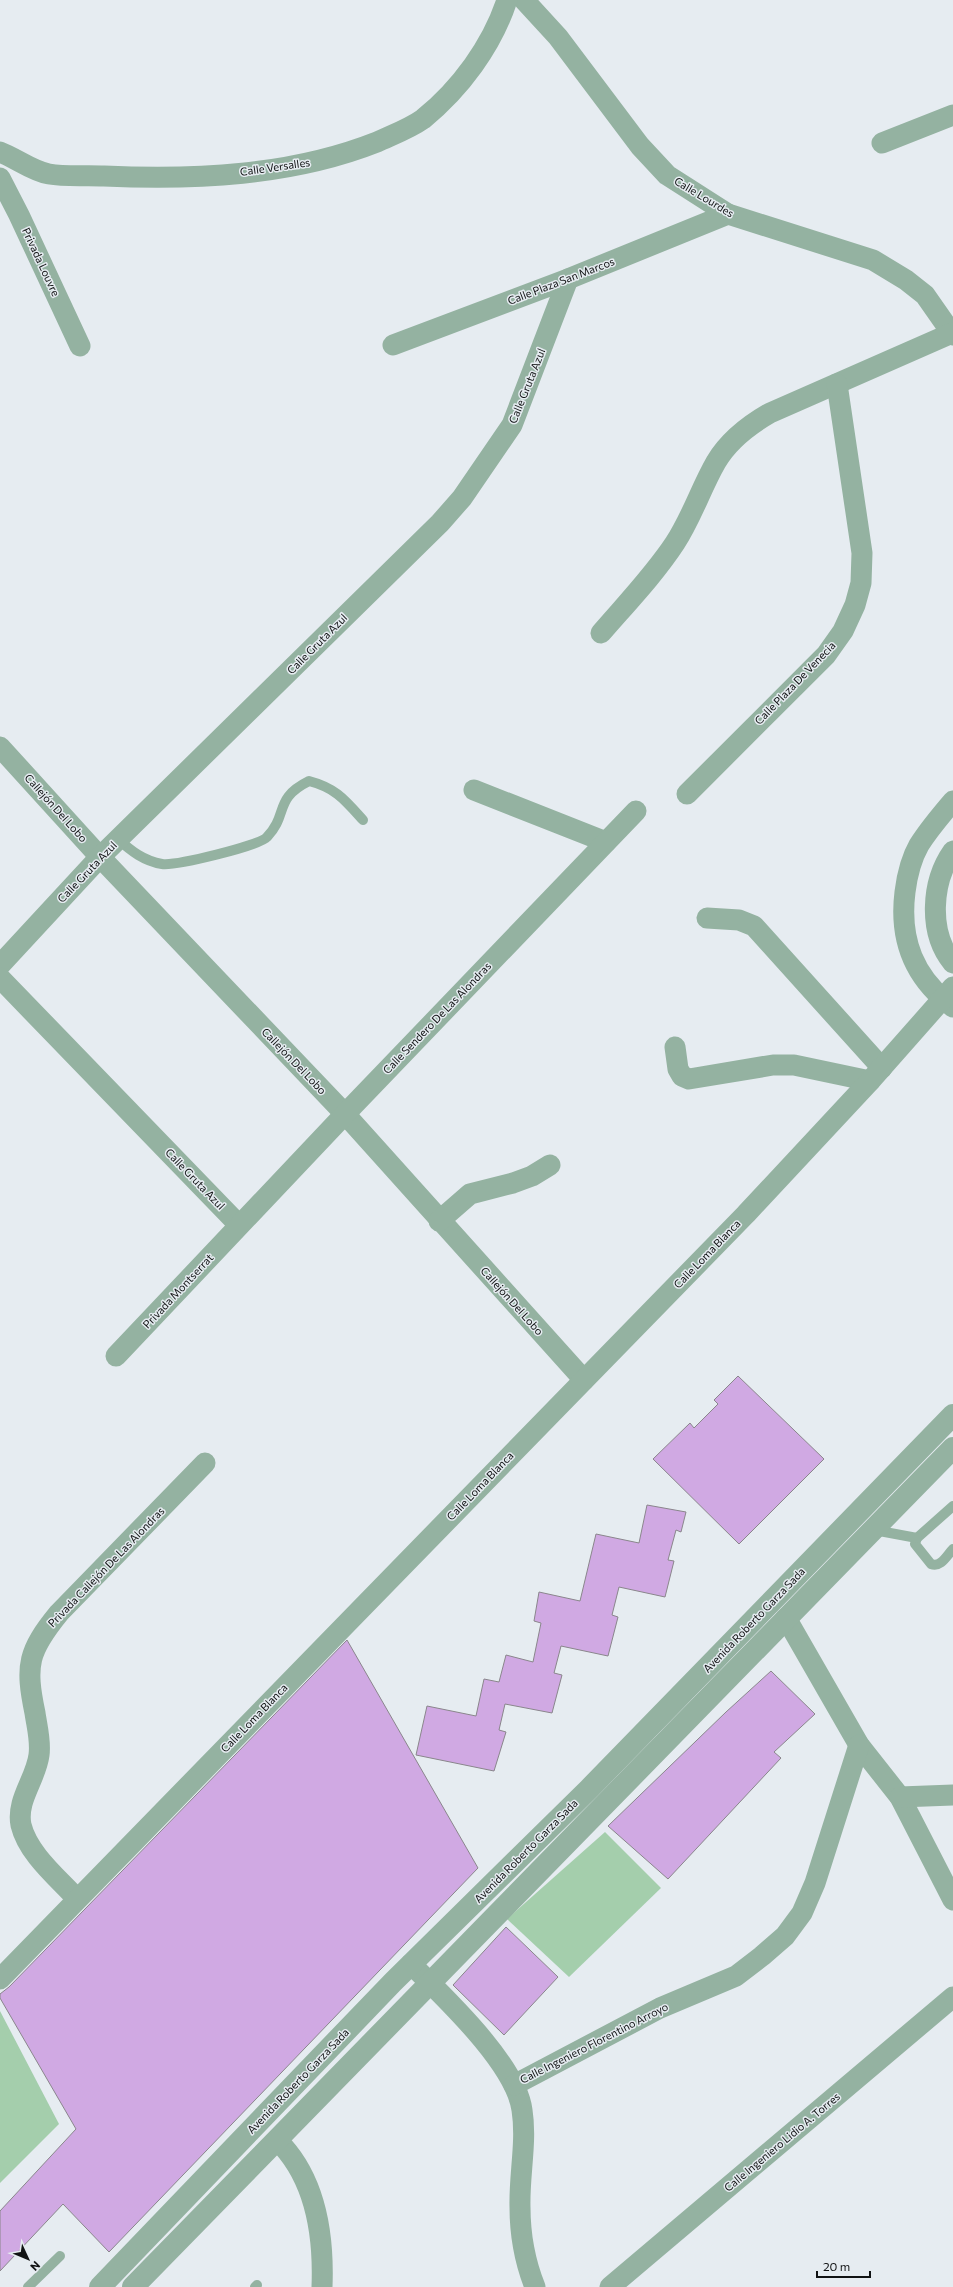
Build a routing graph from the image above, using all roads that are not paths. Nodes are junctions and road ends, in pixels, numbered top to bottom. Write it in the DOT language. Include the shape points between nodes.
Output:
graph roads {
  1 [pos="507,0"];
  2 [pos="524,0"];
  3 [pos="953,115"];
  4 [pos="882,143"];
  5 [pos="0,152"];
  6 [pos="0,178"];
  7 [pos="728,214"];
  8 [pos="568,279"];
  9 [pos="952,334"];
  10 [pos="393,345"];
  11 [pos="80,346"];
  12 [pos="837,384"];
  13 [pos="601,633"];
  14 [pos="0,747"];
  15 [pos="474,790"];
  16 [pos="687,794"];
  17 [pos="953,801"];
  18 [pos="636,811"];
  19 [pos="363,820"];
  20 [pos="118,839"];
  21 [pos="606,842"];
  22 [pos="953,851"];
  23 [pos="100,857"];
  24 [pos="707,918"];
  25 [pos="953,963"];
  26 [pos="0,965"];
  27 [pos="0,978"];
  28 [pos="949,998"];
  29 [pos="675,1047"];
  30 [pos="876,1075"];
  31 [pos="344,1114"];
  32 [pos="550,1165"];
  33 [pos="439,1221"];
  34 [pos="239,1225"];
  35 [pos="116,1356"];
  36 [pos="584,1380"];
  37 [pos="953,1415"];
  38 [pos="953,1433"];
  39 [pos="953,1448"];
  40 [pos="205,1463"];
  41 [pos="892,1478"];
  42 [pos="953,1506"];
  43 [pos="874,1530"];
  44 [pos="917,1538"];
  45 [pos="953,1549"];
  46 [pos="786,1618"];
  47 [pos="859,1745"];
  48 [pos="953,1795"];
  49 [pos="900,1797"];
  50 [pos="77,1899"];
  51 [pos="953,1900"];
  52 [pos="412,1964"];
  53 [pos="0,1979"];
  54 [pos="429,1982"];
  55 [pos="953,1997"];
  56 [pos="514,2085"];
  57 [pos="277,2140"];
  58 [pos="60,2256"];
  59 [pos="28,2287"];
  60 [pos="100,2287"];
  61 [pos="133,2287"];
  62 [pos="322,2287"];
  63 [pos="535,2287"];
  64 [pos="610,2287"];
  1 -- 5 [label="street, Calle Versalles" via="501,19 475,64 446,97 422,119 406,129 357,150 304,165 158,178 49,174"];
  2 -- 7 [label="street, Calle Lourdes" via="558,37 640,146 667,175"];
  3 -- 4 [label="street"];
  6 -- 11 [label="street, Privada Louvre"];
  7 -- 8 [label="street, Calle Plaza San Marcos"];
  7 -- 9 [label="street, Calle Lourdes" via="873,260 926,295"];
  8 -- 10 [label="street, Calle Plaza San Marcos"];
  8 -- 20 [label="street, Calle Gruta Azul" via="512,425 462,498 440,523"];
  9 -- 12 [label="street"];
  12 -- 13 [label="street" via="770,413 750,425 732,441 716,461 689,522 674,545"];
  12 -- 16 [label="street, Calle Plaza De Venecia" via="862,553 861,583 855,605 843,631 826,655"];
  14 -- 23 [label="street, Callejón Del Lobo"];
  15 -- 21 [label="street"];
  17 -- 28 [label="street" via="919,846 907,879 903,917 906,944 913,961 924,979"];
  18 -- 21 [label="street, Calle Sendero De Las Alondras"];
  19 -- 20 [label="lane" via="342,796 327,786 309,781 294,789 286,798 278,820 267,838 246,848 164,864 146,860"];
  20 -- 23 [label="street, Calle Gruta Azul"];
  21 -- 31 [label="street, Calle Sendero De Las Alondras"];
  22 -- 25 [label="street" via="939,881 935,911 937,934 945,954"];
  23 -- 26 [label="street, Calle Gruta Azul"];
  23 -- 31 [label="street, Callejón Del Lobo"];
  24 -- 30 [label="street" via="739,920 754,926"];
  27 -- 34 [label="street, Calle Gruta Azul"];
  28 -- 30 [label="street, Calle Loma Blanca"];
  29 -- 30 [label="street" via="678,1069 682,1076 689,1079 773,1065 794,1065"];
  30 -- 36 [label="street, Calle Loma Blanca" via="746,1214"];
  31 -- 33 [label="street, Callejón Del Lobo"];
  31 -- 34 [label="street, Calle Sendero De Las Alondras"];
  32 -- 33 [label="street" via="532,1176 513,1183 470,1194"];
  33 -- 36 [label="street, Callejón Del Lobo"];
  34 -- 35 [label="street, Privada Montserrat"];
  36 -- 50 [label="street, Calle Loma Blanca"];
  37 -- 41 [label="street, Avenida Roberto Garza Sada"];
  38 -- 41 [label="street" via="911,1473"];
  39 -- 43 [label="street, Avenida Roberto Garza Sada"];
  40 -- 50 [label="street, Privada Callejón De Las Alondras" via="59,1613 43,1633 32,1653 29,1672 39,1733 39,1755 22,1806 22,1826 34,1852"];
  41 -- 52 [label="street, Avenida Roberto Garza Sada" via="589,1789"];
  42 -- 44 [label="lane"];
  43 -- 44 [label="lane"];
  43 -- 46 [label="street, Avenida Roberto Garza Sada"];
  44 -- 45 [label="lane" via="916,1546 933,1565 940,1564"];
  46 -- 47 [label="street"];
  46 -- 54 [label="street, Avenida Roberto Garza Sada" via="605,1806"];
  47 -- 49 [label="street"];
  47 -- 56 [label="street, Calle Ingeniero Florentino Arroyo" via="815,1883 802,1913 785,1936 736,1976 660,2008"];
  48 -- 49 [label="street"];
  49 -- 51 [label="street"];
  50 -- 53 [label="street, Calle Loma Blanca"];
  52 -- 54 [label="street"];
  52 -- 60 [label="street, Avenida Roberto Garza Sada"];
  54 -- 56 [label="street" via="486,2045"];
  54 -- 57 [label="street, Avenida Roberto Garza Sada"];
  55 -- 64 [label="street, Calle Ingeniero Lidio A. Torres"];
  56 -- 63 [label="street" via="522,2108 524,2130 520,2206 522,2230 525,2255"];
  57 -- 61 [label="street, Avenida Roberto Garza Sada"];
  57 -- 62 [label="street" via="297,2164 315,2209 321,2236"];
  58 -- 59 [label="lane"];
}
